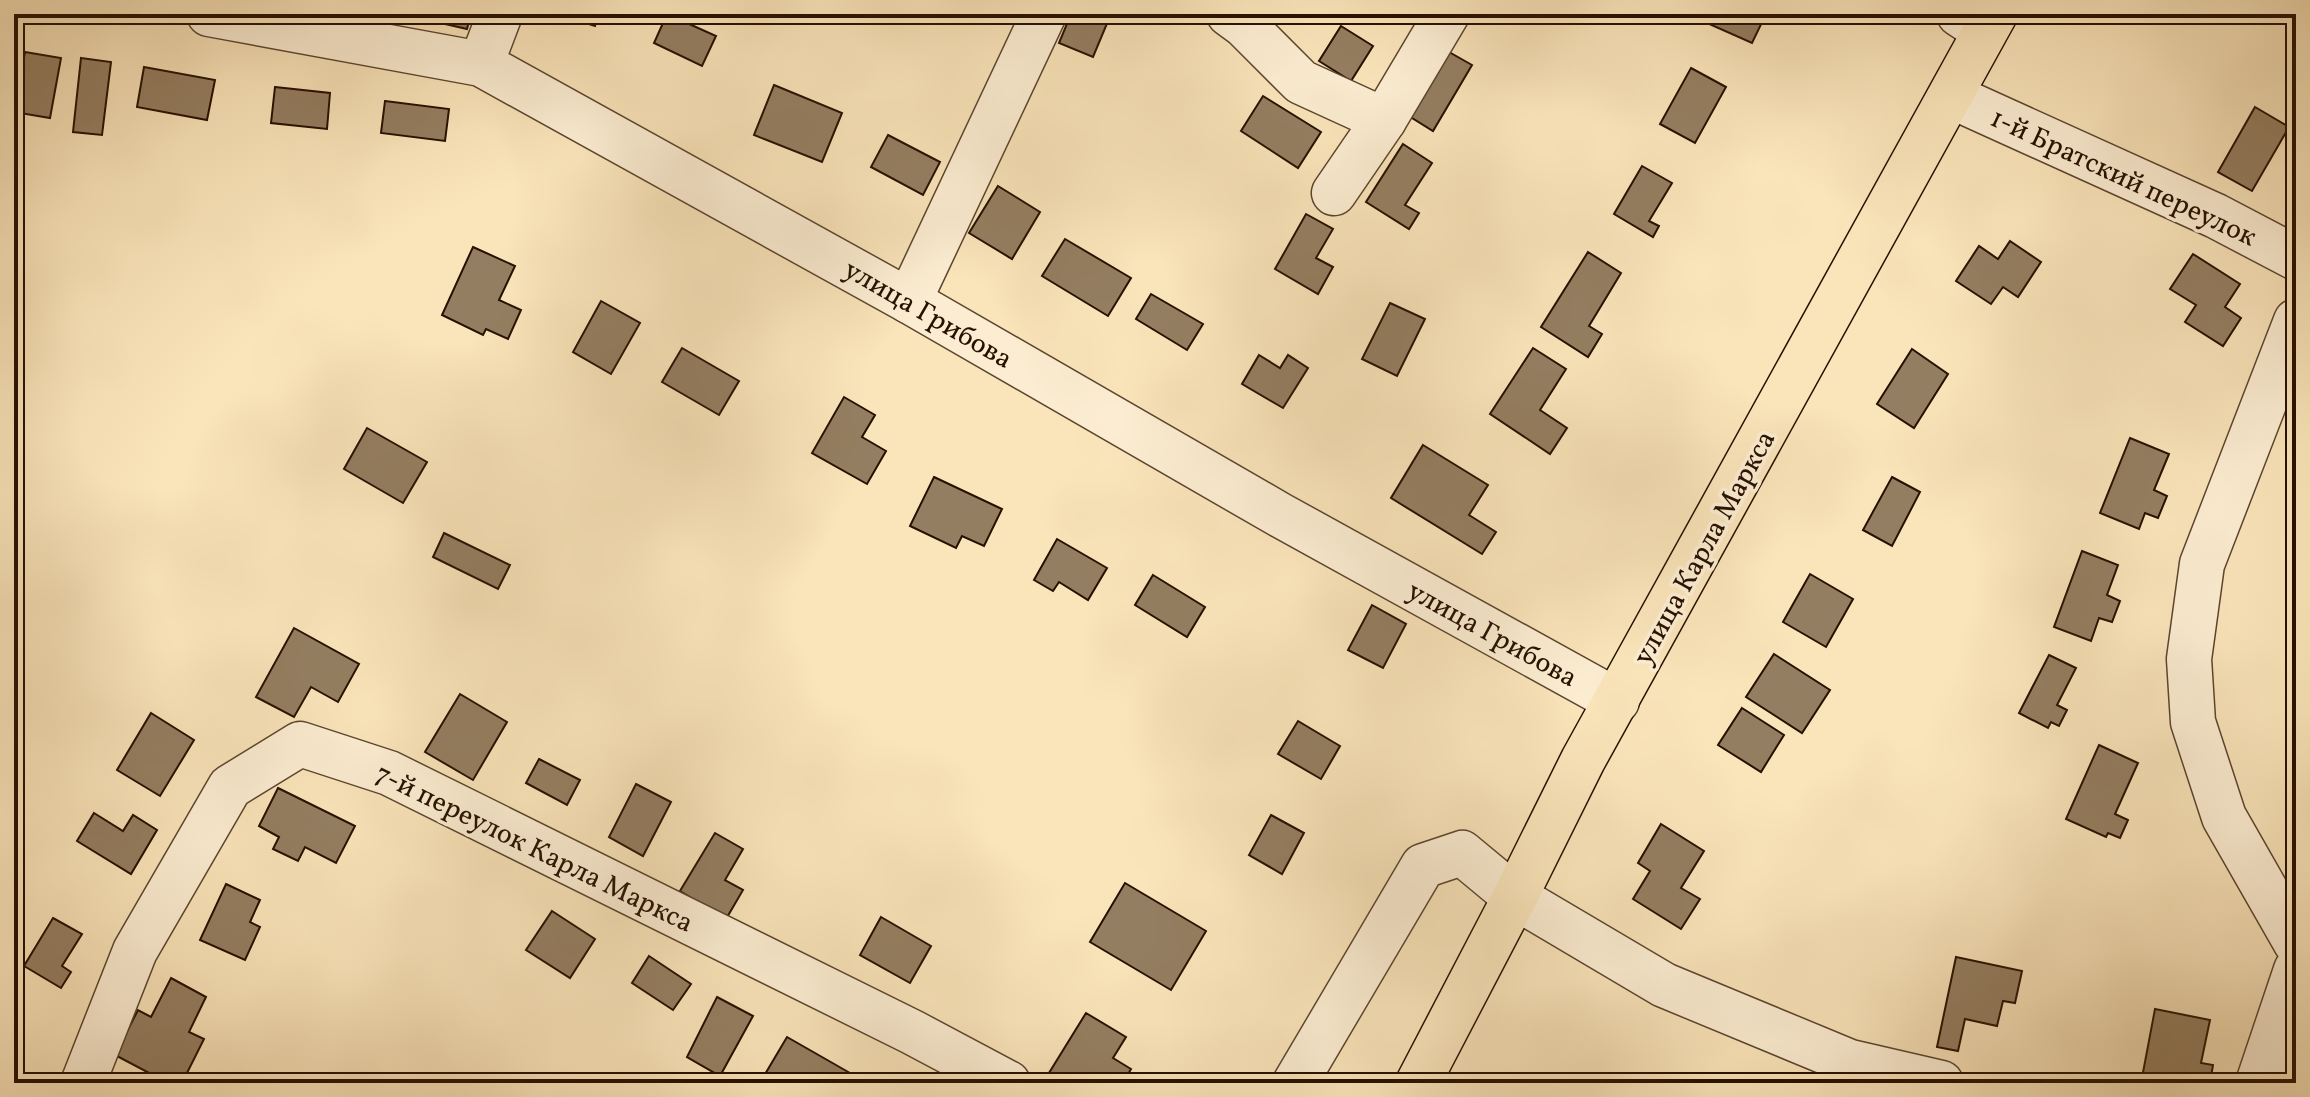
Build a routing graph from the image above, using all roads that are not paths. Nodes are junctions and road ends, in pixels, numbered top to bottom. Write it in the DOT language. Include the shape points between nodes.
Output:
graph roads {
  1 [pos="209,14"];
  2 [pos="500,14"];
  3 [pos="1044,14"];
  4 [pos="1229,14"];
  5 [pos="1447,14"];
  6 [pos="1980,20"];
  7 [pos="481,64"];
  8 [pos="1951,96"];
  9 [pos="1384,120"];
  10 [pos="1334,193"];
  11 [pos="2296,258"];
  12 [pos="909,301"];
  13 [pos="2296,321"];
  14 [pos="1617,701"];
  15 [pos="1515,897"];
  16 [pos="2296,943"];
  17 [pos="2296,970"];
  18 [pos="1848,1072"];
  19 [pos="83,1083"];
  20 [pos="1008,1083"];
  21 [pos="1295,1083"];
  22 [pos="1418,1083"];
  23 [pos="1941,1083"];
  24 [pos="2258,1083"];
  1 -- 7 [label="street, улица Грибова"];
  2 -- 7 [label="street"];
  3 -- 12 [label="street"];
  4 -- 9 [label="street" via="1301,82"];
  5 -- 9 [label="street"];
  6 -- 8 [label="main road, улица Карла Маркса"];
  7 -- 12 [label="street, улица Грибова"];
  8 -- 11 [label="street, 1-й Братский переулок" via="2216,216"];
  8 -- 14 [label="main road, улица Карла Маркса"];
  9 -- 10 [label="street"];
  12 -- 14 [label="street, улица Грибова"];
  13 -- 16 [label="street" via="2202,564 2189,659 2193,722 2224,817"];
  14 -- 15 [label="main road, улица Карла Маркса"];
  15 -- 18 [label="street" via="1664,985"];
  15 -- 21 [label="street" via="1462,853 1423,866"];
  15 -- 22 [label="main road, улица Карла Маркса"];
  17 -- 24 [label="street"];
  18 -- 23 [label="street"];
  19 -- 20 [label="street, 7-й переулок Карла Маркса" via="135,951 230,787 300,744 389,773"];
}
